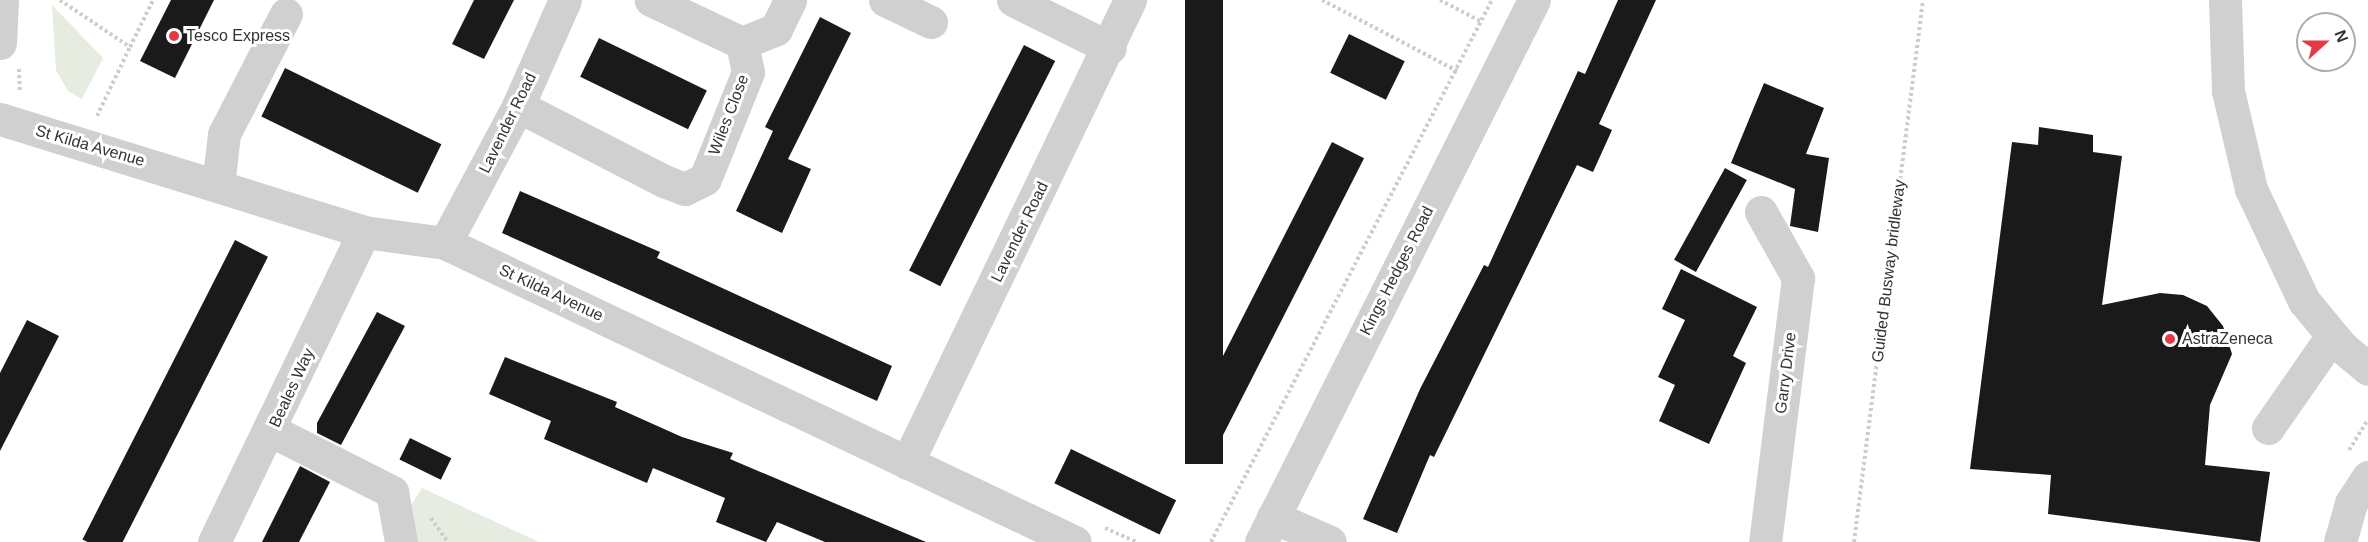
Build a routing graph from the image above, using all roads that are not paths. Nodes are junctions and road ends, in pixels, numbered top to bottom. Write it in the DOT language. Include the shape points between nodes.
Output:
graph roads {
  1 [pos="3,0"];
  2 [pos="565,0"];
  3 [pos="651,0"];
  4 [pos="790,0"];
  5 [pos="885,0"];
  6 [pos="1013,0"];
  7 [pos="1130,0"];
  8 [pos="1534,0"];
  9 [pos="2225,0"];
  10 [pos="286,14"];
  11 [pos="930,22"];
  12 [pos="0,43"];
  13 [pos="742,43"];
  14 [pos="1110,48"];
  15 [pos="518,106"];
  16 [pos="0,119"];
  17 [pos="218,186"];
  18 [pos="1761,212"];
  19 [pos="364,232"];
  20 [pos="446,243"];
  21 [pos="2332,336"];
  22 [pos="2368,369"];
  23 [pos="2268,428"];
  24 [pos="272,431"];
  25 [pos="907,463"];
  26 [pos="2368,477"];
  27 [pos="1020,530"];
  28 [pos="1267,530"];
  29 [pos="1084,532"];
  30 [pos="214,542"];
  31 [pos="401,542"];
  32 [pos="1330,542"];
  33 [pos="1765,542"];
  34 [pos="2340,542"];
  1 -- 12 [label="street"];
  2 -- 15 [label="street, Lavender Road"];
  3 -- 13 [label="street"];
  4 -- 13 [label="street" via="776,29"];
  5 -- 11 [label="street"];
  6 -- 14 [label="street"];
  7 -- 14 [label="street, Lavender Road"];
  8 -- 28 [label="street, Kings Hedges Road"];
  9 -- 21 [label="street" via="2228,91 2251,189 2304,301"];
  10 -- 17 [label="street" via="224,134"];
  13 -- 15 [label="street, Wiles Close" via="748,72 705,179 686,189"];
  14 -- 25 [label="street, Lavender Road"];
  15 -- 20 [label="street, Lavender Road"];
  16 -- 17 [label="street, St Kilda Avenue"];
  17 -- 19 [label="street, St Kilda Avenue"];
  18 -- 33 [label="street, Garry Drive" via="1798,278"];
  19 -- 20 [label="street, St Kilda Avenue"];
  19 -- 24 [label="street, Beales Way"];
  20 -- 25 [label="street, St Kilda Avenue"];
  21 -- 22 [label="street"];
  21 -- 23 [label="street"];
  24 -- 30 [label="street, Beales Way"];
  24 -- 31 [label="street" via="392,492"];
  25 -- 27 [label="street, St Kilda Avenue"];
  26 -- 34 [label="street" via="2351,503"];
  27 -- 29 [label="street, St Kilda Avenue"];
  28 -- 32 [label="street"];
}
